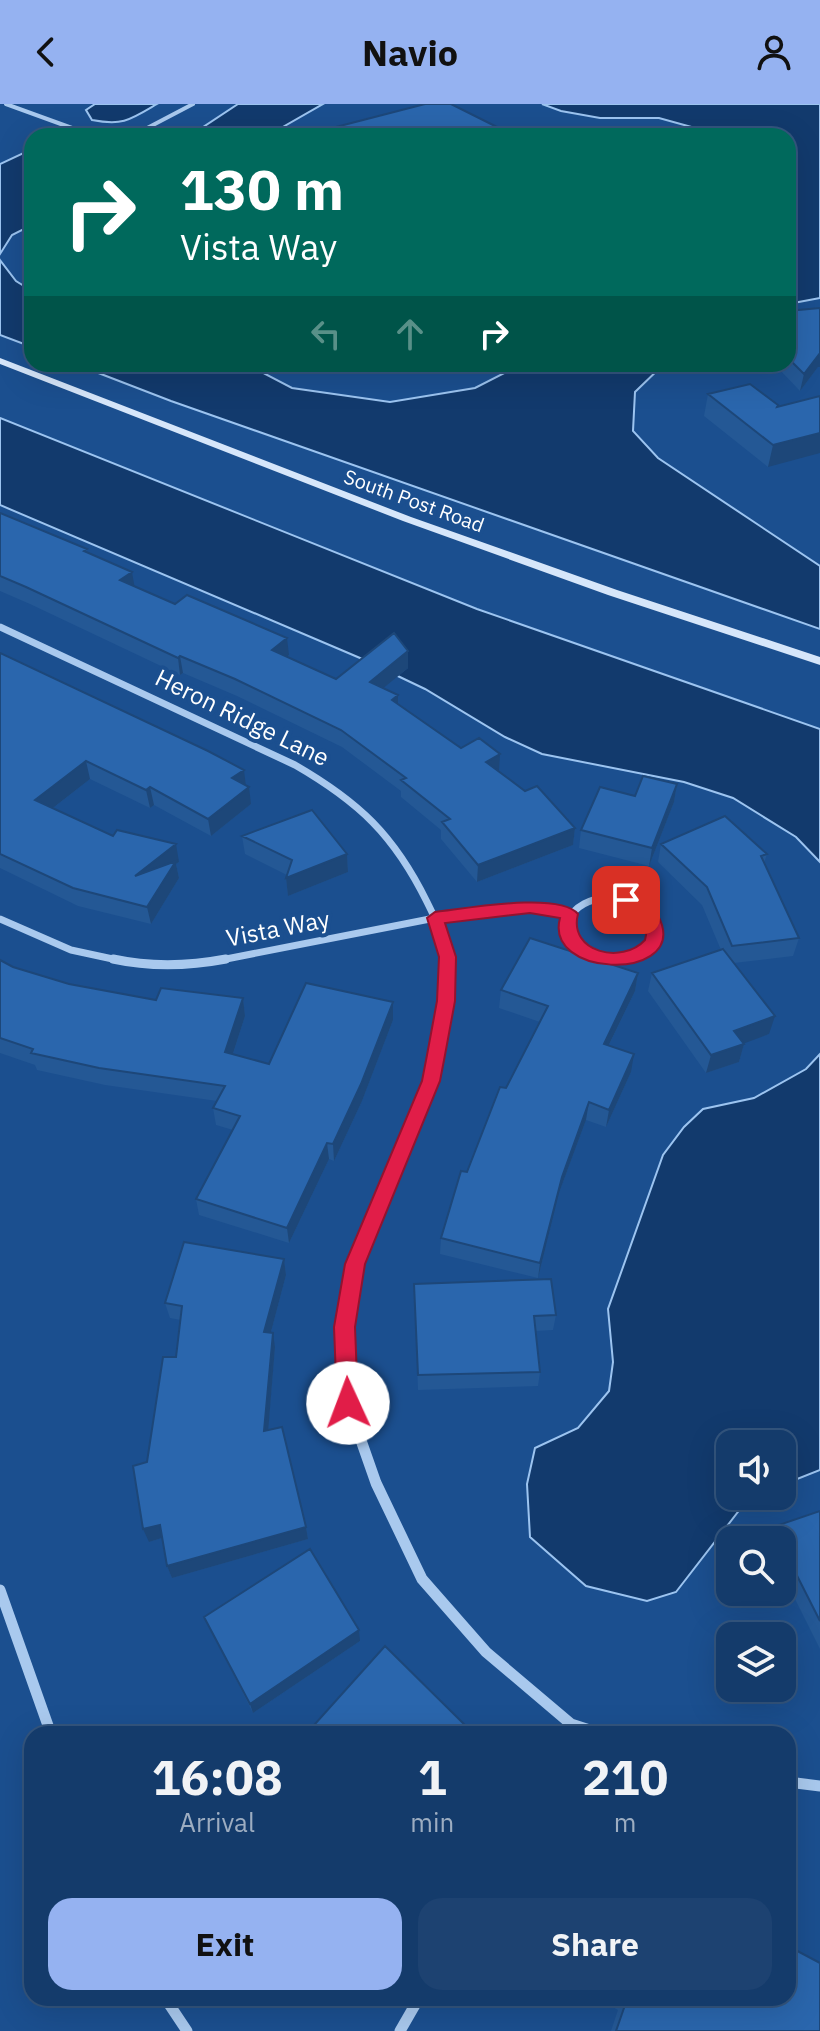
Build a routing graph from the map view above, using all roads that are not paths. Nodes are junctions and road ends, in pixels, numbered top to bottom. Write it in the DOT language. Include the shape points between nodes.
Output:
graph roads {
  1 [pos="6,104"];
  2 [pos="193,104"];
  3 [pos="72,128"];
  4 [pos="147,128"];
  5 [pos="0,361"];
  6 [pos="24,371"];
  7 [pos="28,372"];
  8 [pos="0,627"];
  9 [pos="820,661"];
  10 [pos="570,914"];
  11 [pos="435,918"];
  12 [pos="0,919"];
  13 [pos="0,1590"];
  14 [pos="48,1726"];
  15 [pos="565,1726"];
  16 [pos="796,1783"];
  17 [pos="820,1786"];
  18 [pos="170,2006"];
  19 [pos="414,2006"];
  20 [pos="187,2031"];
  21 [pos="400,2031"];
  1 -- 3 [label="street"];
  2 -- 4 [label="street"];
  5 -- 6 [label="street, South Post Road"];
  7 -- 9 [label="street, South Post Road" via="460,538"];
  8 -- 11 [label="street, Heron Ridge Lane" via="331,786 366,813 408,863"];
  10 -- 10 [label="street" via="570,938 595,957 630,958 653,942 651,918 626,900 593,898"];
  10 -- 11 [label="street, Vista Way" via="530,907"];
  11 -- 12 [label="street, Vista Way" via="196,965 131,963 71,950"];
  11 -- 15 [label="street, Heron Ridge Lane" via="448,957 446,1001 431,1081 355,1264 345,1327 348,1403 376,1483 422,1579 486,1652"];
  13 -- 14 [label="street"];
  16 -- 17 [label="street"];
  18 -- 20 [label="street"];
  19 -- 21 [label="street"];
}
